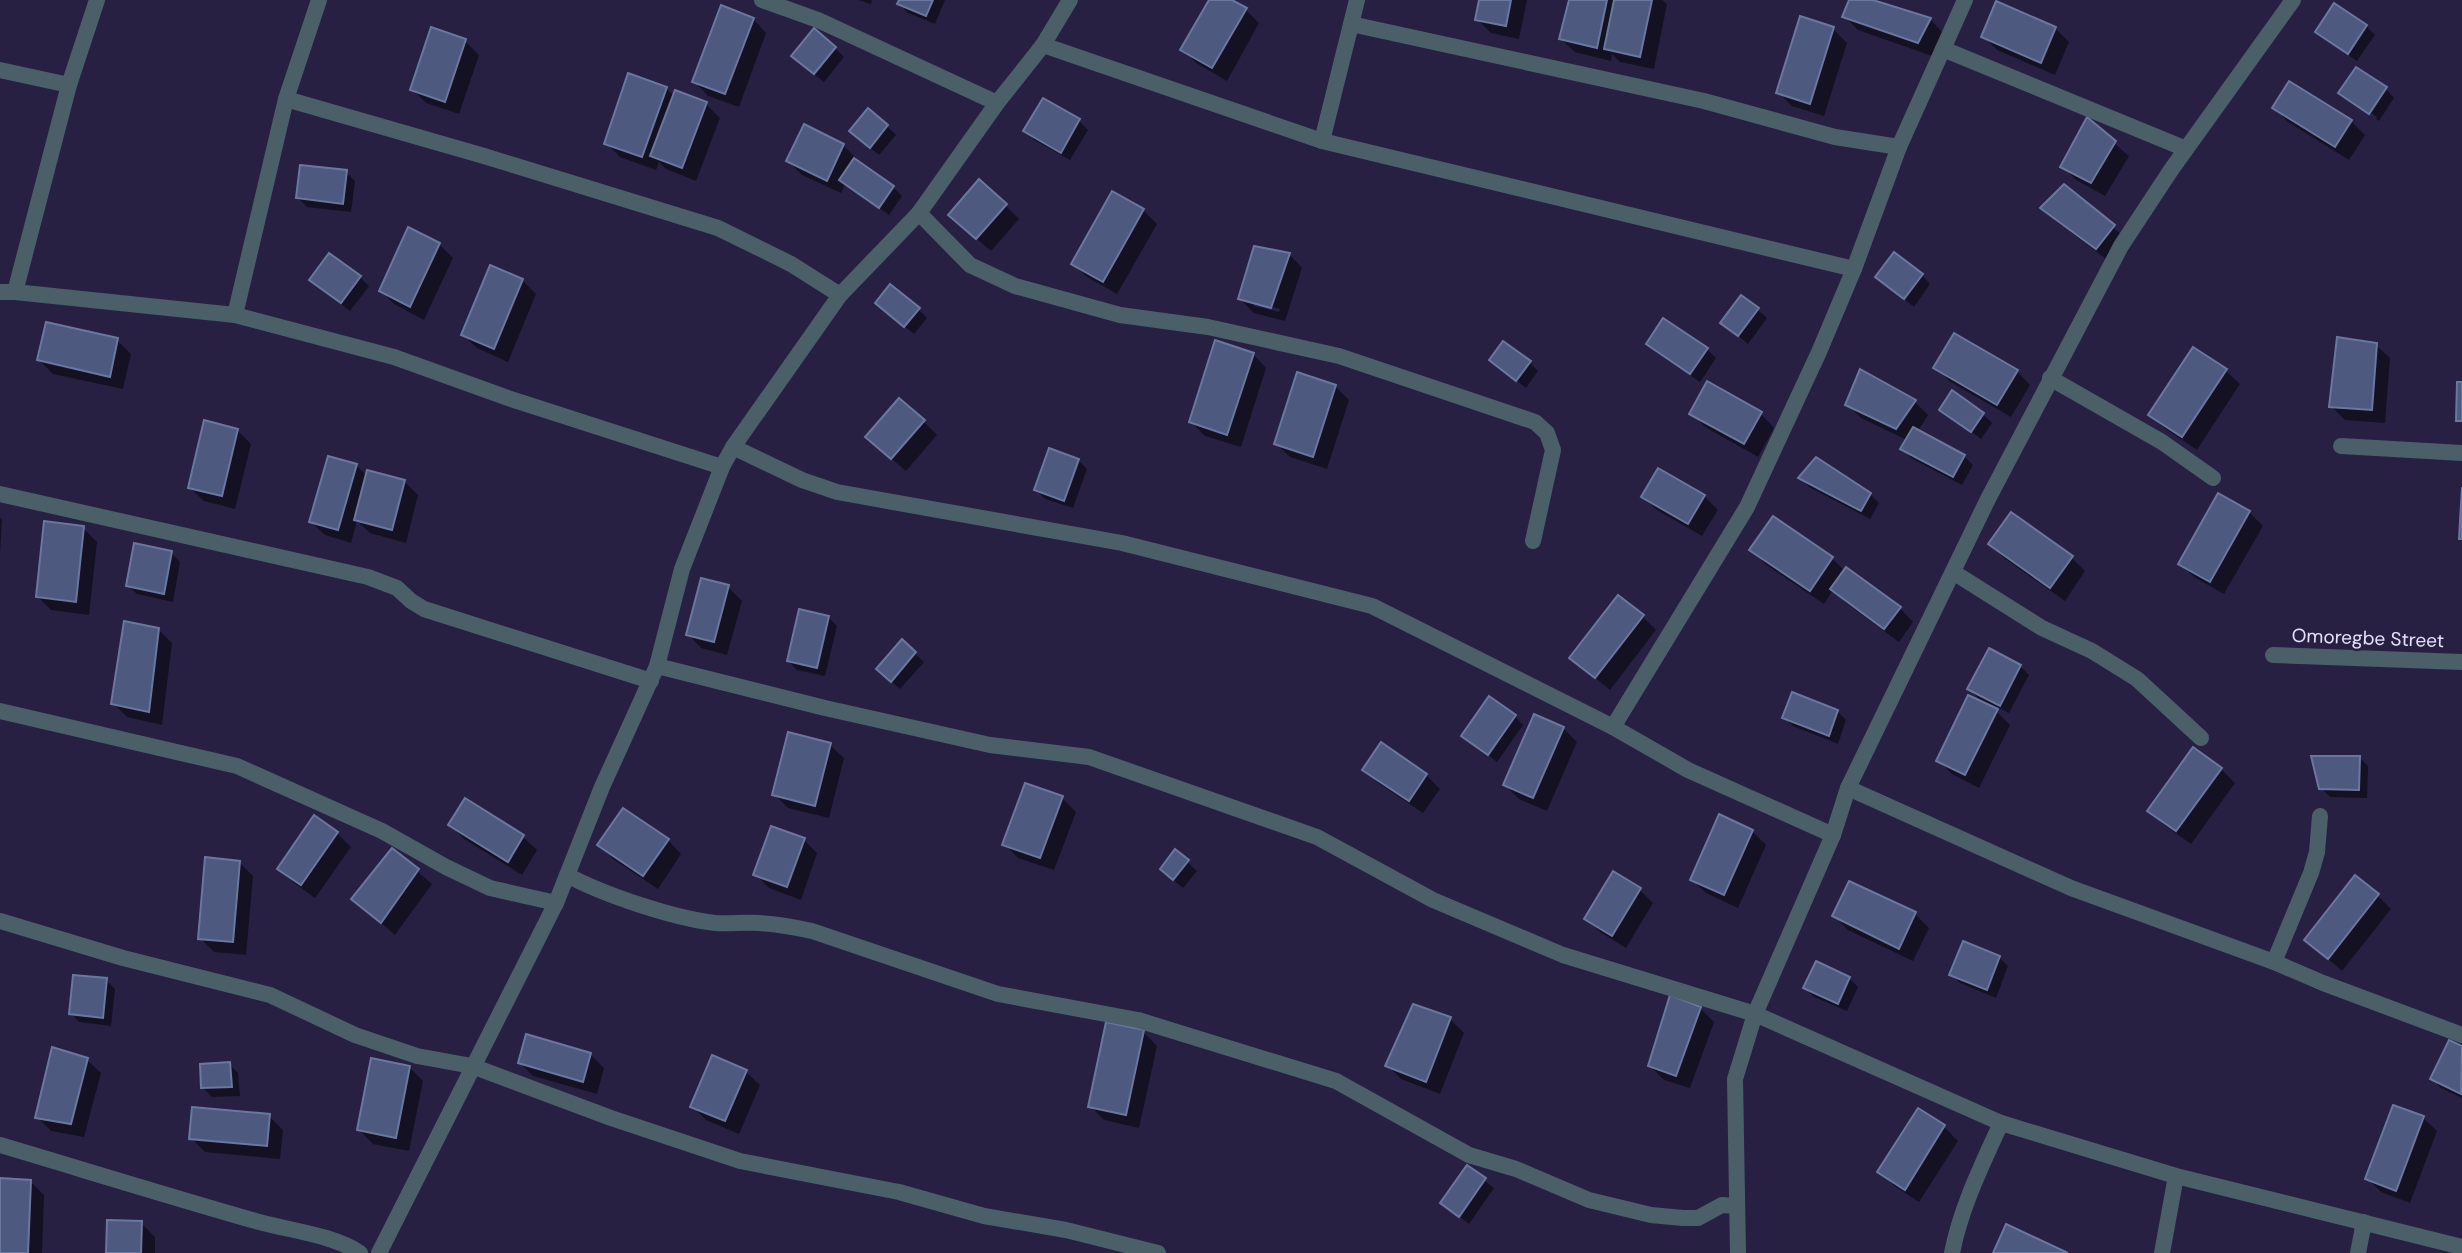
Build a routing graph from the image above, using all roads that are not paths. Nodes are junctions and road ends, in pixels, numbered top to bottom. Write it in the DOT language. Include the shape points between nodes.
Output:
graph roads {
  1 [pos="97,0"];
  2 [pos="319,0"];
  3 [pos="762,0"];
  4 [pos="1070,0"];
  5 [pos="1356,0"];
  6 [pos="1965,0"];
  7 [pos="2293,0"];
  8 [pos="1351,24"];
  9 [pos="1043,45"];
  10 [pos="1943,49"];
  11 [pos="0,70"];
  12 [pos="69,85"];
  13 [pos="286,99"];
  14 [pos="997,103"];
  15 [pos="1322,141"];
  16 [pos="1899,148"];
  17 [pos="2186,149"];
  18 [pos="919,213"];
  19 [pos="1854,269"];
  20 [pos="7,292"];
  21 [pos="840,295"];
  22 [pos="235,315"];
  23 [pos="2050,378"];
  24 [pos="2341,446"];
  25 [pos="733,447"];
  26 [pos="2462,453"];
  27 [pos="722,467"];
  28 [pos="2213,478"];
  29 [pos="0,494"];
  30 [pos="1533,541"];
  31 [pos="1953,572"];
  32 [pos="2273,655"];
  33 [pos="2462,662"];
  34 [pos="654,674"];
  35 [pos="0,711"];
  36 [pos="1613,727"];
  37 [pos="2200,738"];
  38 [pos="1848,788"];
  39 [pos="2320,816"];
  40 [pos="1833,835"];
  41 [pos="567,875"];
  42 [pos="556,903"];
  43 [pos="0,920"];
  44 [pos="2274,962"];
  45 [pos="1755,1014"];
  46 [pos="2462,1035"];
  47 [pos="472,1066"];
  48 [pos="2001,1123"];
  49 [pos="0,1145"];
  50 [pos="2176,1176"];
  51 [pos="1737,1206"];
  52 [pos="2364,1222"];
  53 [pos="2462,1247"];
  54 [pos="360,1253"];
  55 [pos="379,1253"];
  56 [pos="1158,1253"];
  57 [pos="1738,1253"];
  58 [pos="1952,1253"];
  59 [pos="2162,1253"];
  60 [pos="2358,1253"];
  1 -- 12 [label="street"];
  2 -- 13 [label="street"];
  3 -- 14 [label="street" via="818,20"];
  4 -- 9 [label="street"];
  5 -- 8 [label="street"];
  6 -- 10 [label="street"];
  7 -- 17 [label="street"];
  8 -- 15 [label="street"];
  8 -- 16 [label="street"];
  9 -- 14 [label="street"];
  9 -- 15 [label="street"];
  10 -- 16 [label="street"];
  10 -- 17 [label="street"];
  11 -- 12 [label="street"];
  12 -- 20 [label="street"];
  13 -- 21 [label="street" via="718,228 791,264"];
  13 -- 22 [label="street"];
  14 -- 18 [label="street"];
  15 -- 19 [label="street"];
  16 -- 19 [label="street"];
  17 -- 23 [label="street" via="2121,246"];
  18 -- 21 [label="street"];
  18 -- 30 [label="street" via="970,265 1015,286 1120,315 1208,327 1339,356 1535,422 1547,433 1553,450"];
  19 -- 36 [label="street" via="1747,507"];
  20 -- 22 [label="street"];
  21 -- 25 [label="street"];
  22 -- 27 [label="street" via="394,357"];
  23 -- 28 [label="street" via="2162,442"];
  23 -- 31 [label="street"];
  24 -- 26 [label="street"];
  25 -- 27 [label="street"];
  25 -- 36 [label="street" via="837,492 1122,543 1372,606"];
  27 -- 34 [label="street" via="682,569"];
  29 -- 34 [label="street" via="368,577 397,588 424,609"];
  31 -- 37 [label="street" via="2042,628 2137,679"];
  31 -- 38 [label="street"];
  32 -- 33 [label="street, Omoregbe Street"];
  34 -- 41 [label="street"];
  34 -- 45 [label="street" via="990,744 1089,757 1317,837 1433,900 1563,955"];
  35 -- 42 [label="street" via="237,766 382,831 490,888"];
  36 -- 40 [label="street" via="1689,770"];
  38 -- 40 [label="street"];
  38 -- 44 [label="street" via="2071,888"];
  39 -- 44 [label="street" via="2311,873"];
  40 -- 45 [label="street"];
  41 -- 42 [label="street"];
  41 -- 51 [label="street" via="674,915 812,931 998,994 1138,1020 1336,1081 1469,1155 1589,1200 1684,1219 1698,1218 1722,1205"];
  42 -- 47 [label="street"];
  43 -- 47 [label="street" via="123,958 270,995 355,1035 417,1056"];
  44 -- 46 [label="street"];
  45 -- 48 [label="street"];
  45 -- 51 [label="street" via="1735,1079"];
  47 -- 55 [label="street"];
  47 -- 56 [label="street" via="740,1161 900,1192 984,1216"];
  48 -- 50 [label="street"];
  48 -- 58 [label="street" via="1971,1190"];
  49 -- 54 [label="street"];
  50 -- 52 [label="street"];
  50 -- 59 [label="street"];
  51 -- 57 [label="street"];
  52 -- 53 [label="street"];
  52 -- 60 [label="street"];
}
